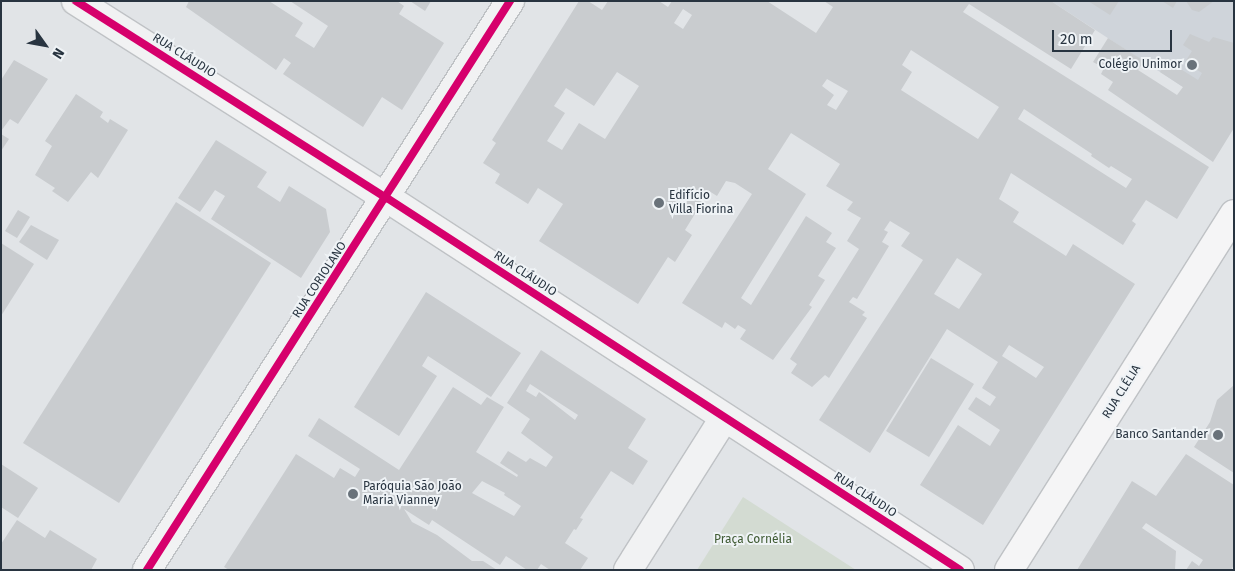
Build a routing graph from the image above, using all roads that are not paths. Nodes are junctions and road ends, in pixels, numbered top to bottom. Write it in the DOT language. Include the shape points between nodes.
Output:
graph roads {
  1 [pos="76,1"];
  2 [pos="510,1"];
  3 [pos="387,198"];
  4 [pos="1234,214"];
  5 [pos="724,418"];
  6 [pos="148,570"];
  7 [pos="628,570"];
  8 [pos="960,570"];
  9 [pos="1009,570"];
  1 -- 3 [label="street, RUA CLÁUDIO"];
  2 -- 3 [label="street, RUA CORIOLANO"];
  3 -- 5 [label="street, RUA CLÁUDIO"];
  3 -- 6 [label="street, RUA CORIOLANO"];
  4 -- 9 [label="main road, RUA CLÉLIA"];
  5 -- 7 [label="street"];
  5 -- 8 [label="street, RUA CLÁUDIO"];
}
